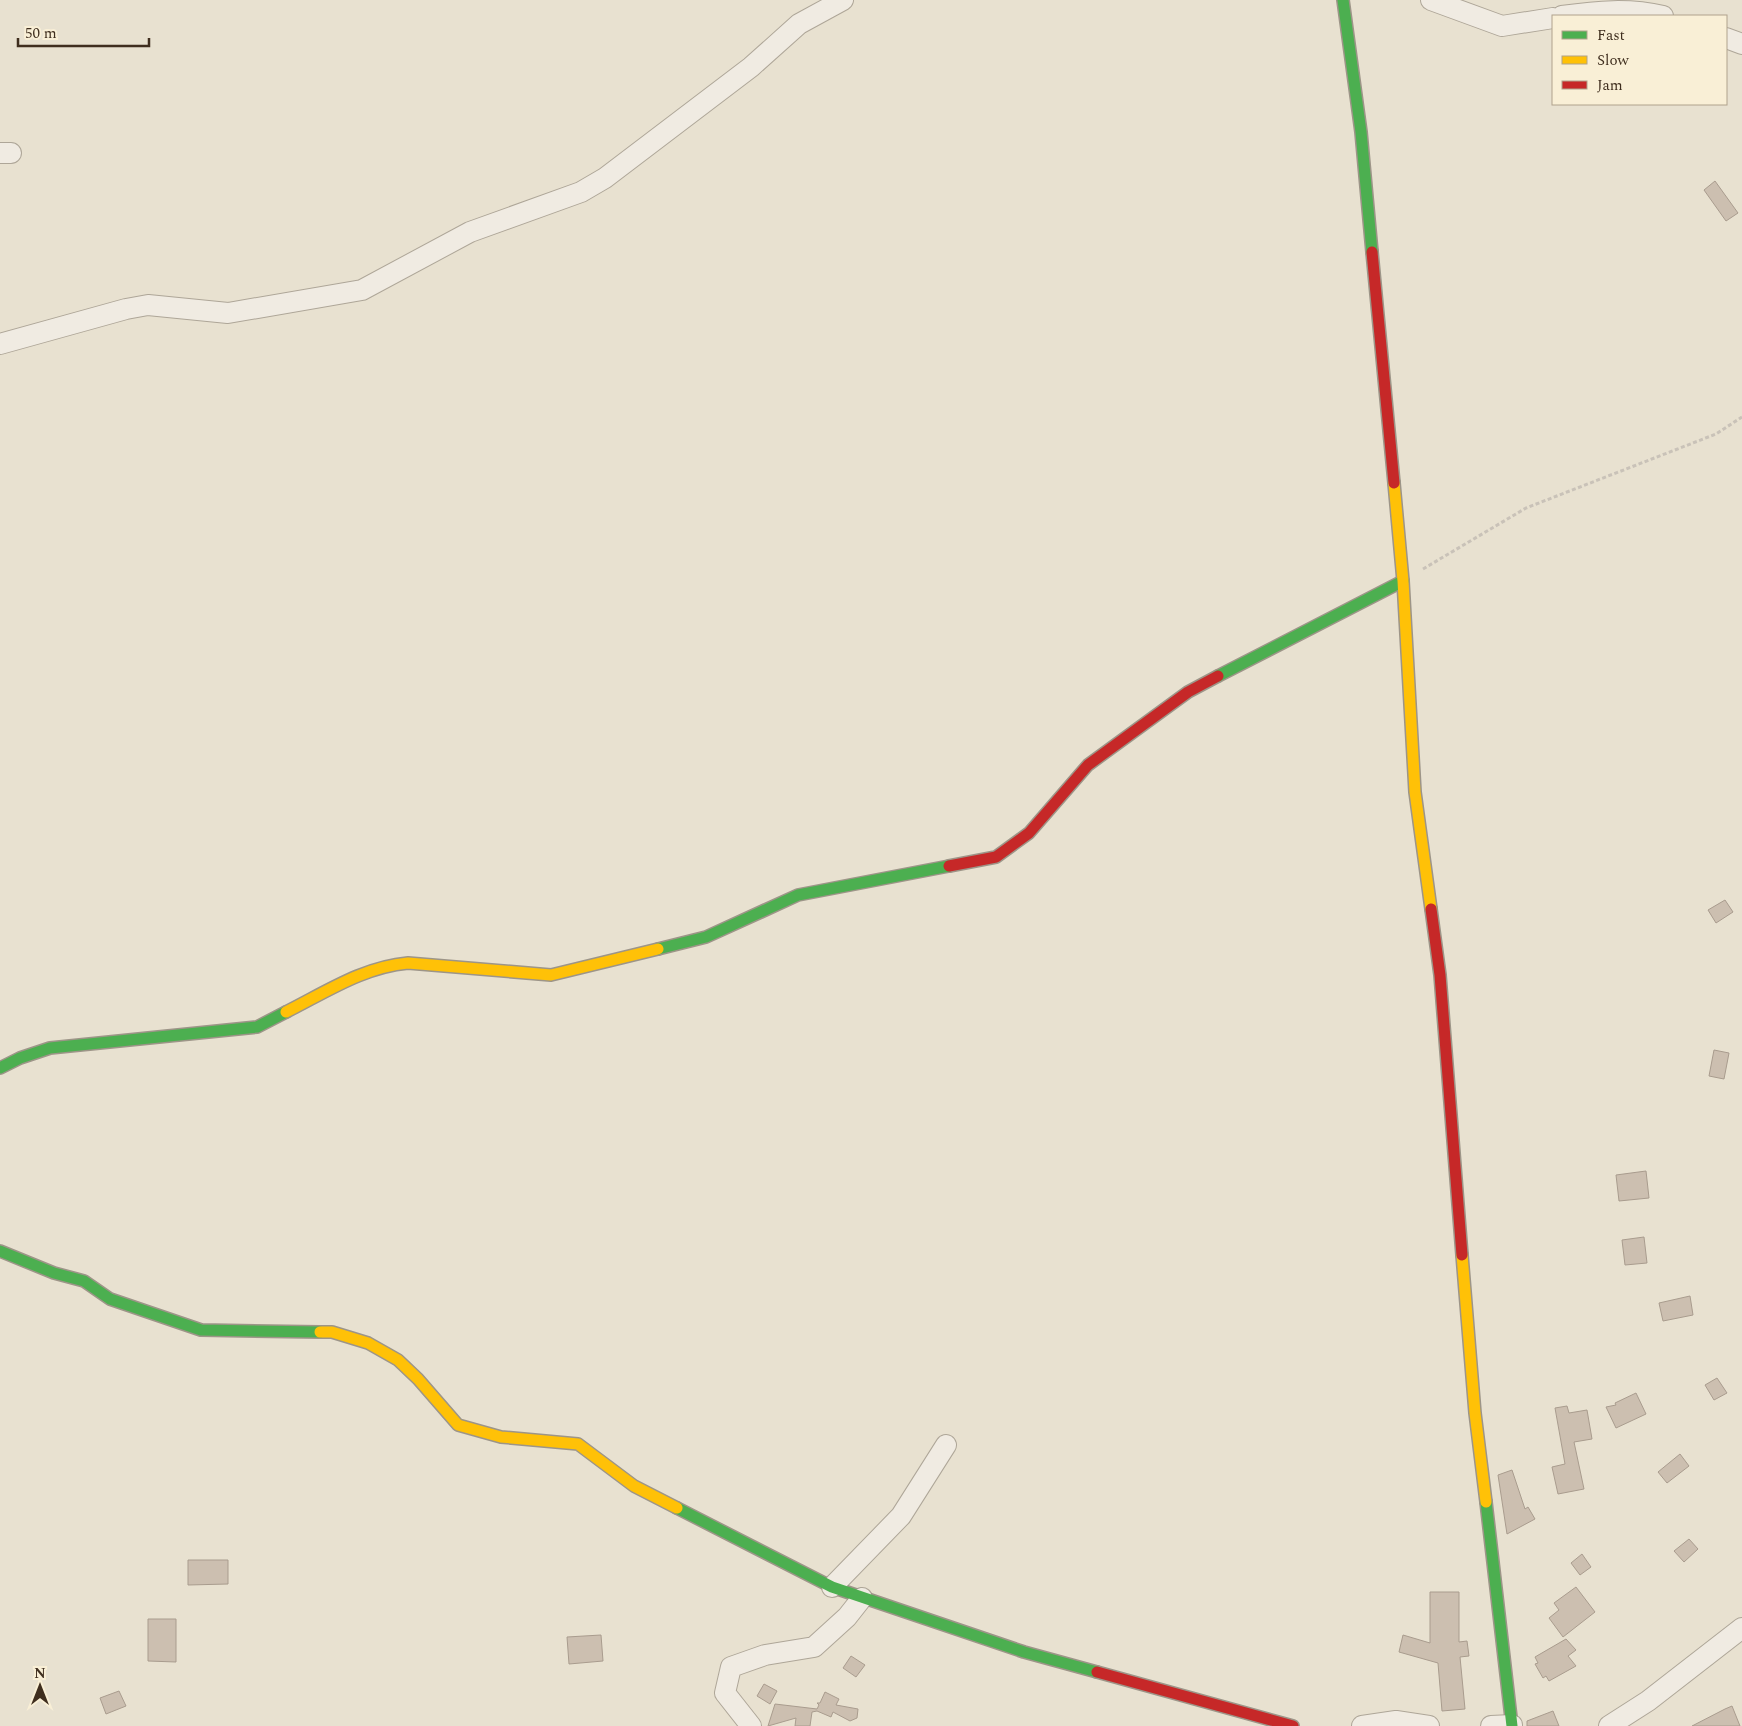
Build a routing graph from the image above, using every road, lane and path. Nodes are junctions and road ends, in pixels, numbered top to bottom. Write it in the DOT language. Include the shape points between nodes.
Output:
graph roads {
  1 [pos="843,0"];
  2 [pos="1343,0"];
  3 [pos="1431,0"];
  4 [pos="1569,15"];
  5 [pos="1659,15"];
  6 [pos="1552,18"];
  7 [pos="1727,38"];
  8 [pos="1742,44"];
  9 [pos="0,344"];
  10 [pos="1742,417"];
  11 [pos="1403,581"];
  12 [pos="0,1068"];
  13 [pos="0,1251"];
  14 [pos="946,1445"];
  15 [pos="832,1587"];
  16 [pos="862,1598"];
  17 [pos="1742,1628"];
  18 [pos="1512,1725"];
  19 [pos="751,1726"];
  20 [pos="1293,1726"];
  21 [pos="1362,1726"];
  22 [pos="1429,1726"];
  23 [pos="1491,1726"];
  24 [pos="1609,1726"];
  1 -- 9 [label="street" via="799,24 751,67 605,178 581,192 470,232 362,290 228,314 148,305"];
  2 -- 11 [label="street" via="1362,142"];
  3 -- 6 [label="street" via="1502,26"];
  4 -- 5 [label="street" via="1638,10"];
  7 -- 8 [label="street"];
  10 -- 11 [label="path" via="1716,434 1526,508"];
  11 -- 12 [label="street" via="1170,704 1088,765 1028,833 996,857 798,895 706,937 551,975 408,962 385,965 362,973 257,1027 50,1048"];
  11 -- 18 [label="street" via="1415,792 1440,975 1475,1413"];
  13 -- 15 [label="street" via="54,1273 84,1281 110,1299 202,1330 332,1332 368,1343 404,1366 458,1425 501,1437 578,1444 634,1486"];
  14 -- 15 [label="street" via="901,1516"];
  15 -- 16 [label="street"];
  16 -- 19 [label="street" via="847,1617 814,1647 765,1655 731,1667 725,1693"];
  16 -- 20 [label="street" via="1024,1652"];
  17 -- 24 [label="street" via="1648,1701"];
  18 -- 23 [label="street"];
  21 -- 22 [label="street" via="1396,1721"];
}
